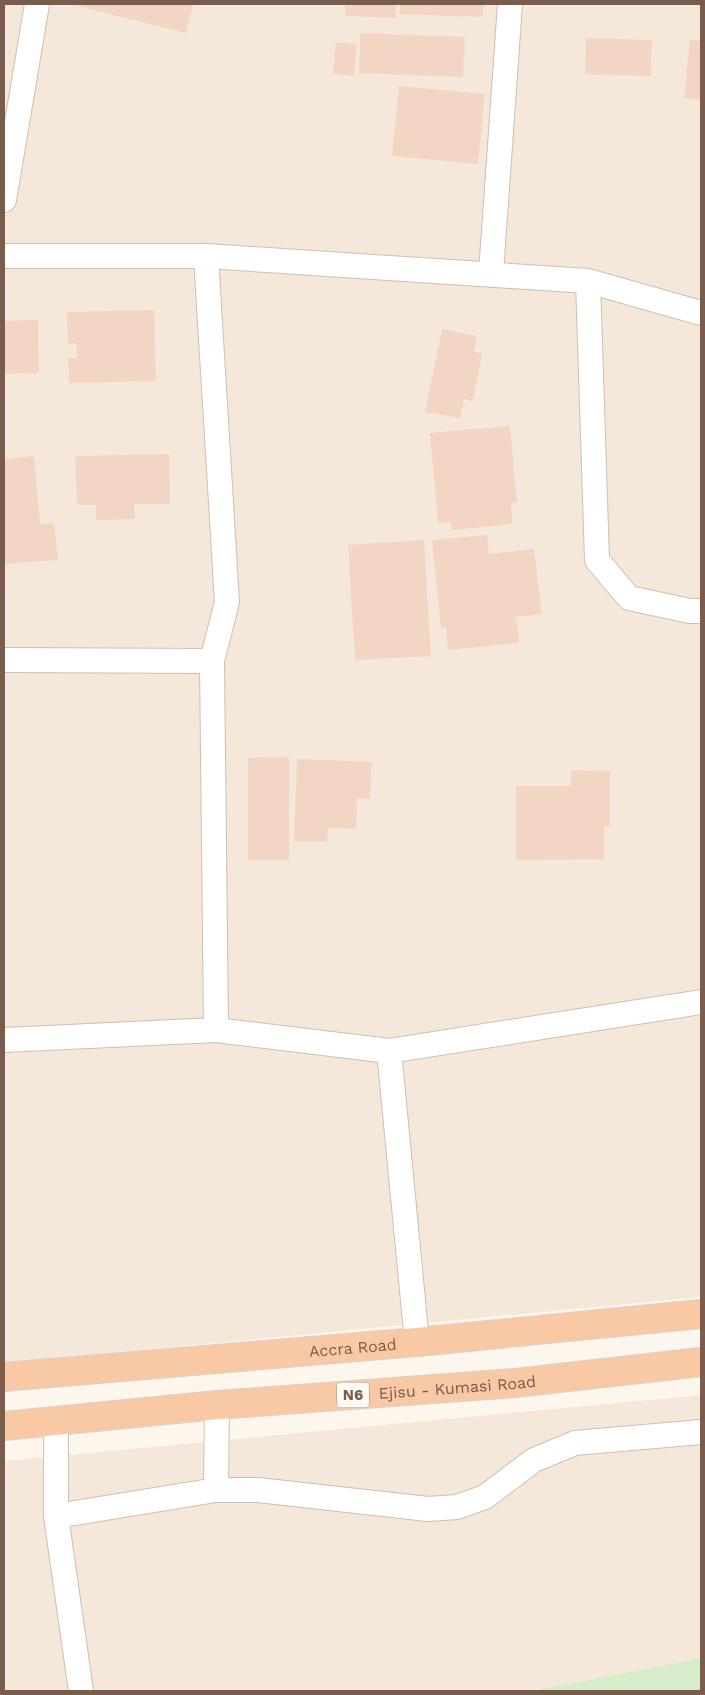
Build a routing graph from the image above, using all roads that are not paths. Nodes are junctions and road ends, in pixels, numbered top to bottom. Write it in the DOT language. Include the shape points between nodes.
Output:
graph roads {
  1 [pos="37,4"];
  2 [pos="510,4"];
  3 [pos="4,200"];
  4 [pos="4,256"];
  5 [pos="206,256"];
  6 [pos="491,273"];
  7 [pos="588,281"];
  8 [pos="701,313"];
  9 [pos="701,611"];
  10 [pos="4,660"];
  11 [pos="212,661"];
  12 [pos="701,1002"];
  13 [pos="216,1030"];
  14 [pos="4,1040"];
  15 [pos="389,1051"];
  16 [pos="701,1314"];
  17 [pos="417,1342"];
  18 [pos="701,1362"];
  19 [pos="4,1377"];
  20 [pos="217,1405"];
  21 [pos="56,1420"];
  22 [pos="4,1426"];
  23 [pos="701,1432"];
  24 [pos="216,1490"];
  25 [pos="56,1516"];
  26 [pos="81,1691"];
  1 -- 3 [label="street"];
  2 -- 6 [label="street"];
  4 -- 5 [label="street"];
  5 -- 6 [label="street"];
  5 -- 11 [label="street" via="227,602"];
  6 -- 7 [label="street"];
  7 -- 8 [label="street"];
  7 -- 9 [label="street" via="597,560 629,598 690,612"];
  10 -- 11 [label="street"];
  11 -- 13 [label="street"];
  12 -- 15 [label="street"];
  13 -- 14 [label="street"];
  13 -- 15 [label="street"];
  15 -- 17 [label="street"];
  16 -- 17 [label="highway, Accra Road"];
  17 -- 19 [label="highway, Accra Road"];
  18 -- 20 [label="highway, Ejisu - Kumasi Road / N6" via="515,1383"];
  20 -- 21 [label="highway, Ejisu - Kumasi Road / N6"];
  20 -- 24 [label="street"];
  21 -- 22 [label="highway, Ejisu - Kumasi Road / N6"];
  21 -- 25 [label="street"];
  23 -- 24 [label="street" via="575,1443 534,1460 485,1497 457,1507 428,1509 258,1490"];
  24 -- 25 [label="street"];
  25 -- 26 [label="street"];
}
